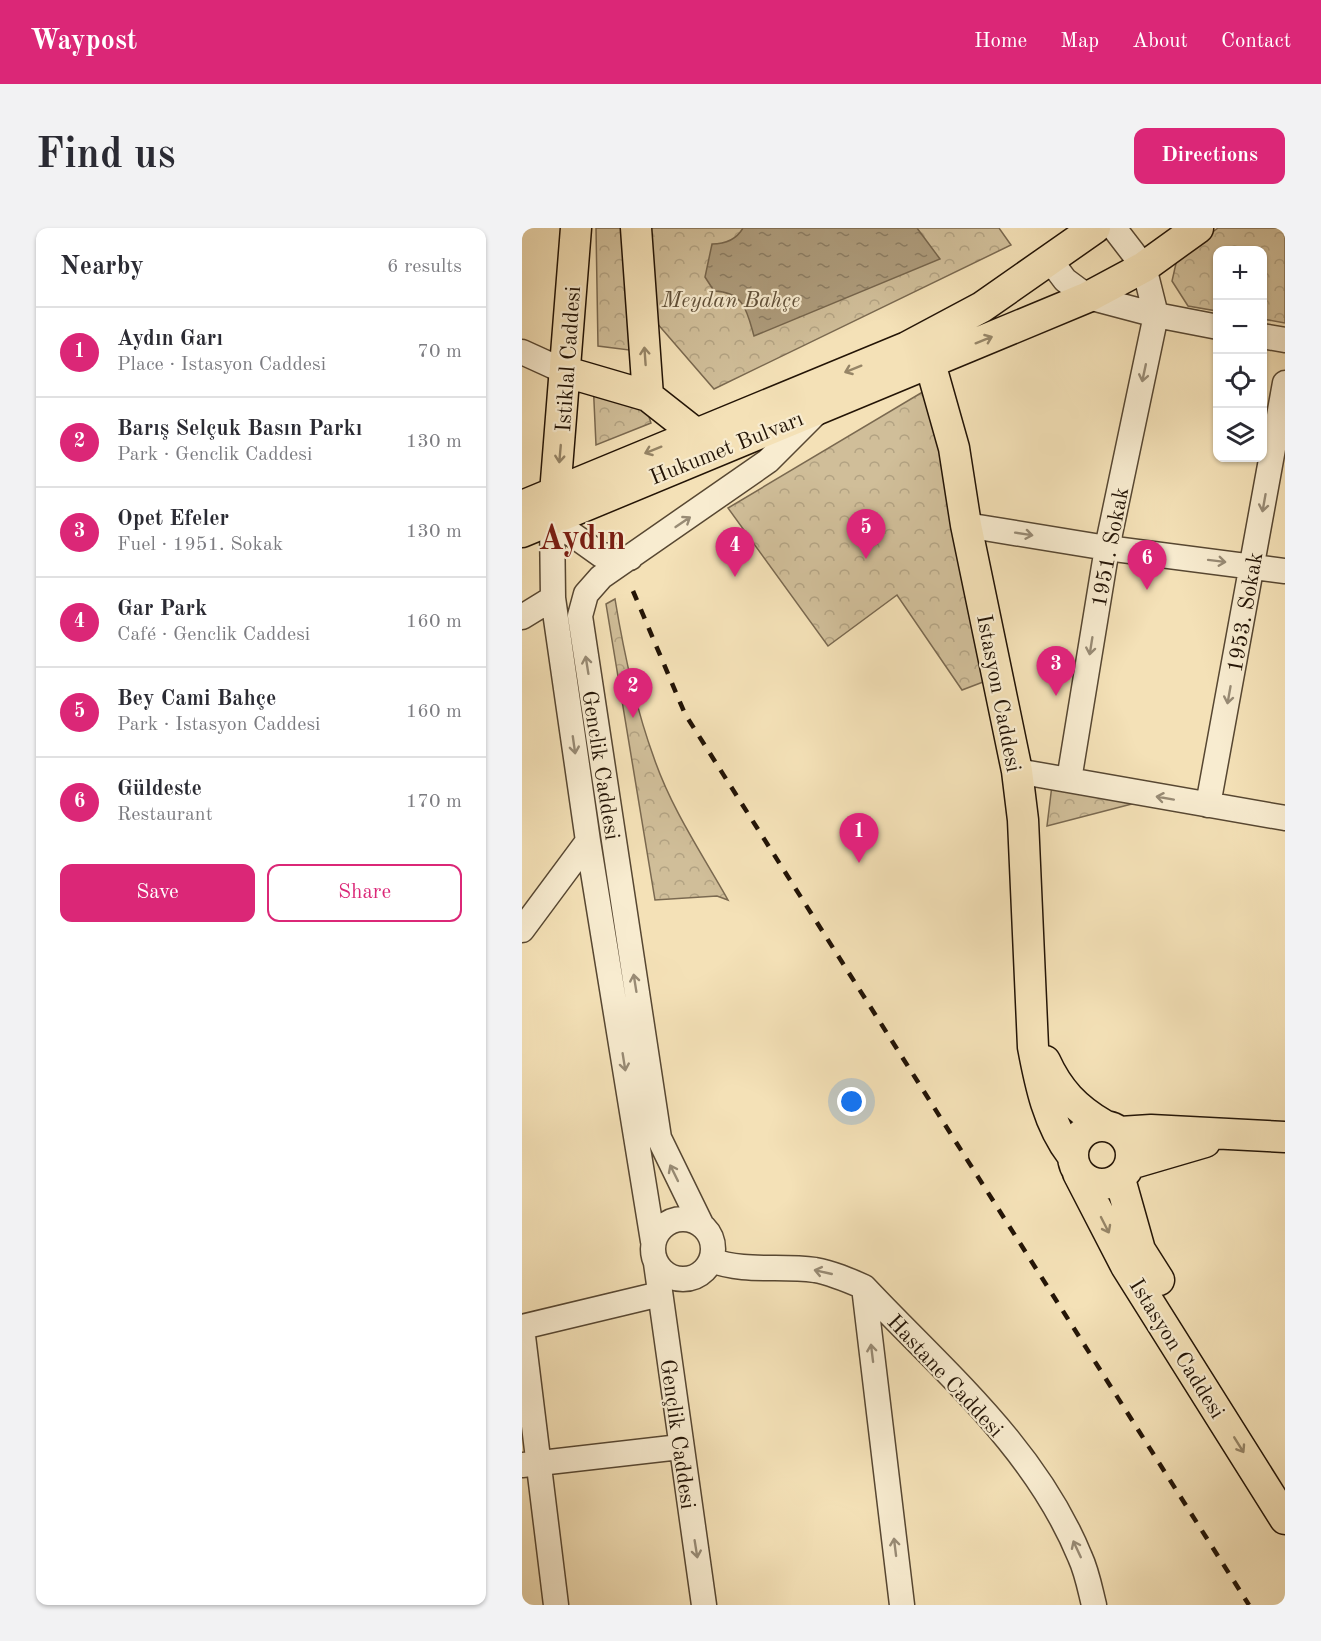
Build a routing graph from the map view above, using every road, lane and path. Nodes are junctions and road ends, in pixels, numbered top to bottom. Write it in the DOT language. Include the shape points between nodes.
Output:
graph roads {
  1 [pos="576,228"];
  2 [pos="636,228"];
  3 [pos="1095,228"];
  4 [pos="1114,228"];
  5 [pos="1198,228"];
  6 [pos="1050,260"];
  7 [pos="1144,267"];
  8 [pos="1088,297"];
  9 [pos="1156,315"];
  10 [pos="1213,326"];
  11 [pos="1267,337"];
  12 [pos="1285,340"];
  13 [pos="522,352"];
  14 [pos="919,355"];
  15 [pos="566,372"];
  16 [pos="1285,383"];
  17 [pos="648,396"];
  18 [pos="820,408"];
  19 [pos="695,433"];
  20 [pos="557,490"];
  21 [pos="522,506"];
  22 [pos="552,520"];
  23 [pos="966,525"];
  24 [pos="522,532"];
  25 [pos="1107,548"];
  26 [pos="630,558"];
  27 [pos="1253,565"];
  28 [pos="1285,571"];
  29 [pos="553,598"];
  30 [pos="522,617"];
  31 [pos="1017,771"];
  32 [pos="1069,780"];
  33 [pos="1208,805"];
  34 [pos="1285,818"];
  35 [pos="588,841"];
  36 [pos="522,930"];
  37 [pos="1030,1028"];
  38 [pos="1112,1129"];
  39 [pos="1285,1137"];
  40 [pos="1285,1148"];
  41 [pos="1075,1164"];
  42 [pos="1125,1171"];
  43 [pos="701,1224"];
  44 [pos="655,1252"];
  45 [pos="711,1260"];
  46 [pos="864,1287"];
  47 [pos="660,1294"];
  48 [pos="522,1328"];
  49 [pos="680,1448"];
  50 [pos="531,1464"];
  51 [pos="1285,1481"];
  52 [pos="1285,1519"];
  53 [pos="556,1605"];
  54 [pos="704,1605"];
  55 [pos="902,1605"];
  56 [pos="1094,1605"];
  1 -- 15 [label="main road, Istiklal Caddesi"];
  17 -- 2 [label="main road, one-way"];
  3 -- 6 [label="main road"];
  4 -- 7 [label="street"];
  5 -- 7 [label="main road"];
  6 -- 8 [label="street" via="1065,280"];
  6 -- 14 [label="main road"];
  7 -- 8 [label="main road"];
  7 -- 9 [label="street"];
  8 -- 9 [label="street"];
  14 -- 8 [label="main road, one-way"];
  9 -- 10 [label="street"];
  9 -- 25 [label="street, 1951. Sokak, one-way"];
  11 -- 12 [label="street"];
  13 -- 15 [label="street"];
  14 -- 18 [label="main road, Hukumet Bulvarı"];
  14 -- 19 [label="main road, Hukumet Bulvarı, one-way"];
  14 -- 23 [label="main road, Istasyon Caddesi" via="954,448"];
  15 -- 17 [label="main road"];
  15 -- 20 [label="main road, Istiklal Caddesi, one-way"];
  16 -- 27 [label="street, 1953. Sokak, one-way"];
  17 -- 19 [label="main road"];
  18 -- 22 [label="main road, Hukumet Bulvarı"];
  26 -- 18 [label="street, Genclik Caddesi, one-way" via="768,461"];
  19 -- 20 [label="main road, Hukumet Bulvarı, one-way"];
  20 -- 21 [label="main road, Hukumet Bulvarı"];
  20 -- 22 [label="main road, Genclik Caddesi"];
  22 -- 24 [label="main road, Hukumet Bulvarı"];
  22 -- 26 [label="street" via="601,555"];
  22 -- 29 [label="street, Genclik Caddesi"];
  23 -- 25 [label="street, one-way"];
  23 -- 31 [label="main road, Istasyon Caddesi"];
  25 -- 27 [label="street, one-way"];
  25 -- 32 [label="street, 1951. Sokak, one-way"];
  43 -- 26 [label="street, Genclik Caddesi, one-way" via="658,1138 580,616 586,594 601,577"];
  27 -- 28 [label="street"];
  27 -- 33 [label="street, 1953. Sokak, one-way"];
  29 -- 30 [label="street"];
  29 -- 35 [label="street, Genclik Caddesi, one-way"];
  31 -- 32 [label="street"];
  31 -- 37 [label="main road, Istasyon Caddesi" via="1023,820"];
  33 -- 32 [label="street, one-way"];
  33 -- 34 [label="street"];
  35 -- 36 [label="street"];
  35 -- 44 [label="street, Genclik Caddesi, one-way"];
  37 -- 38 [label="main road" via="1057,1086 1085,1114"];
  37 -- 41 [label="main road, Istasyon Caddesi" via="1039,1079 1059,1139"];
  38 -- 39 [label="main road"];
  38 -- 41 [label="main road" via="1086,1130 1078,1137"];
  38 -- 42 [label="main road" via="1130,1146"];
  40 -- 42 [label="main road" via="1202,1142"];
  41 -- 42 [label="main road" via="1093,1184 1112,1183"];
  41 -- 52 [label="main road, Istasyon Caddesi, one-way" via="1126,1266"];
  42 -- 51 [label="main road" via="1140,1250"];
  43 -- 44 [label="street" via="674,1219 659,1230"];
  43 -- 45 [label="street" via="712,1241"];
  44 -- 45 [label="street" via="670,1277 679,1279 699,1275"];
  44 -- 47 [label="street, Gençlik Caddesi"];
  46 -- 45 [label="street, Hastane Caddesi, one-way" via="815,1270 730,1268"];
  55 -- 46 [label="street, one-way"];
  56 -- 46 [label="street, Hastane Caddesi, one-way" via="1081,1558 1039,1480 977,1401"];
  47 -- 48 [label="street"];
  47 -- 49 [label="street, Gençlik Caddesi"];
  48 -- 50 [label="street"];
  49 -- 50 [label="street"];
  49 -- 54 [label="street, Gençlik Caddesi, one-way"];
  50 -- 53 [label="street"];
}
